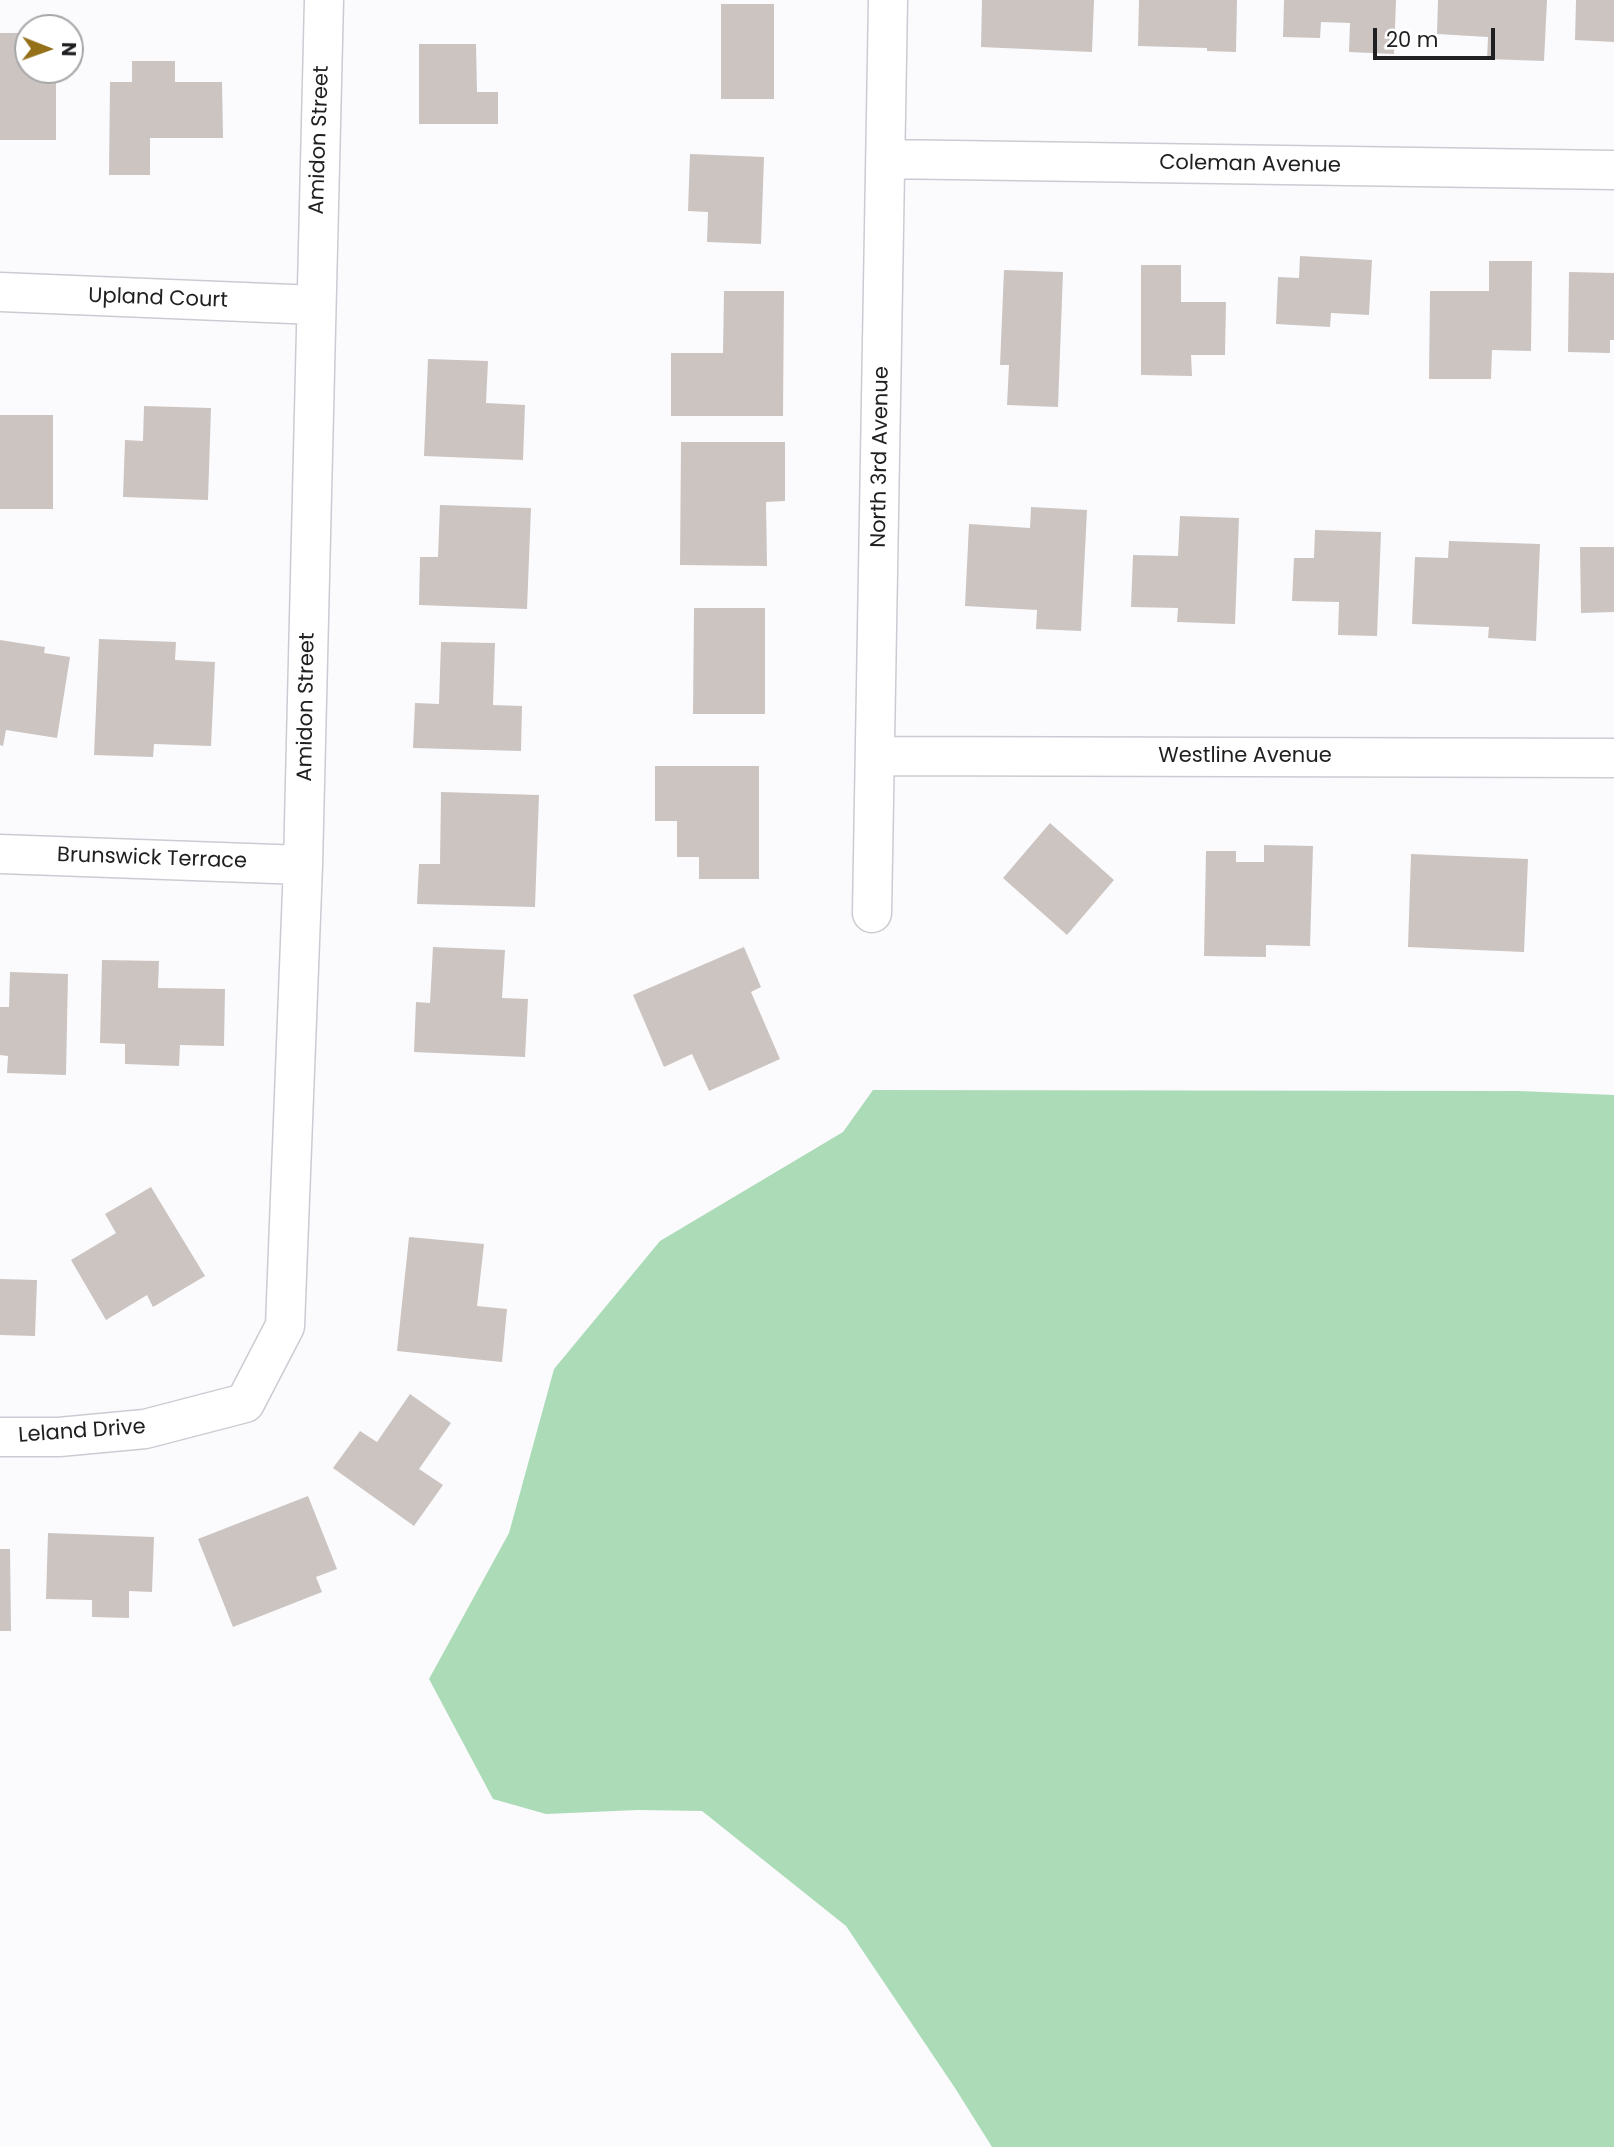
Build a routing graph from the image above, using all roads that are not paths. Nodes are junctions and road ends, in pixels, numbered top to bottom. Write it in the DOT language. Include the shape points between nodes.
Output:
graph roads {
  1 [pos="324,0"];
  2 [pos="888,0"];
  3 [pos="886,159"];
  4 [pos="1614,170"];
  5 [pos="0,292"];
  6 [pos="316,305"];
  7 [pos="876,756"];
  8 [pos="1614,758"];
  9 [pos="0,854"];
  10 [pos="303,865"];
  11 [pos="872,914"];
  12 [pos="245,1403"];
  13 [pos="0,1437"];
  1 -- 6 [label="street, Amidon Street"];
  2 -- 3 [label="street, North 3rd Avenue"];
  3 -- 4 [label="street, Coleman Avenue"];
  3 -- 7 [label="street, North 3rd Avenue"];
  5 -- 6 [label="street, Upland Court"];
  6 -- 10 [label="street, Amidon Street"];
  7 -- 8 [label="street, Westline Avenue"];
  7 -- 11 [label="street, North 3rd Avenue"];
  9 -- 10 [label="street, Brunswick Terrace"];
  10 -- 12 [label="street, Amidon Street" via="285,1326"];
  12 -- 13 [label="street, Leland Drive" via="145,1429"];
}
